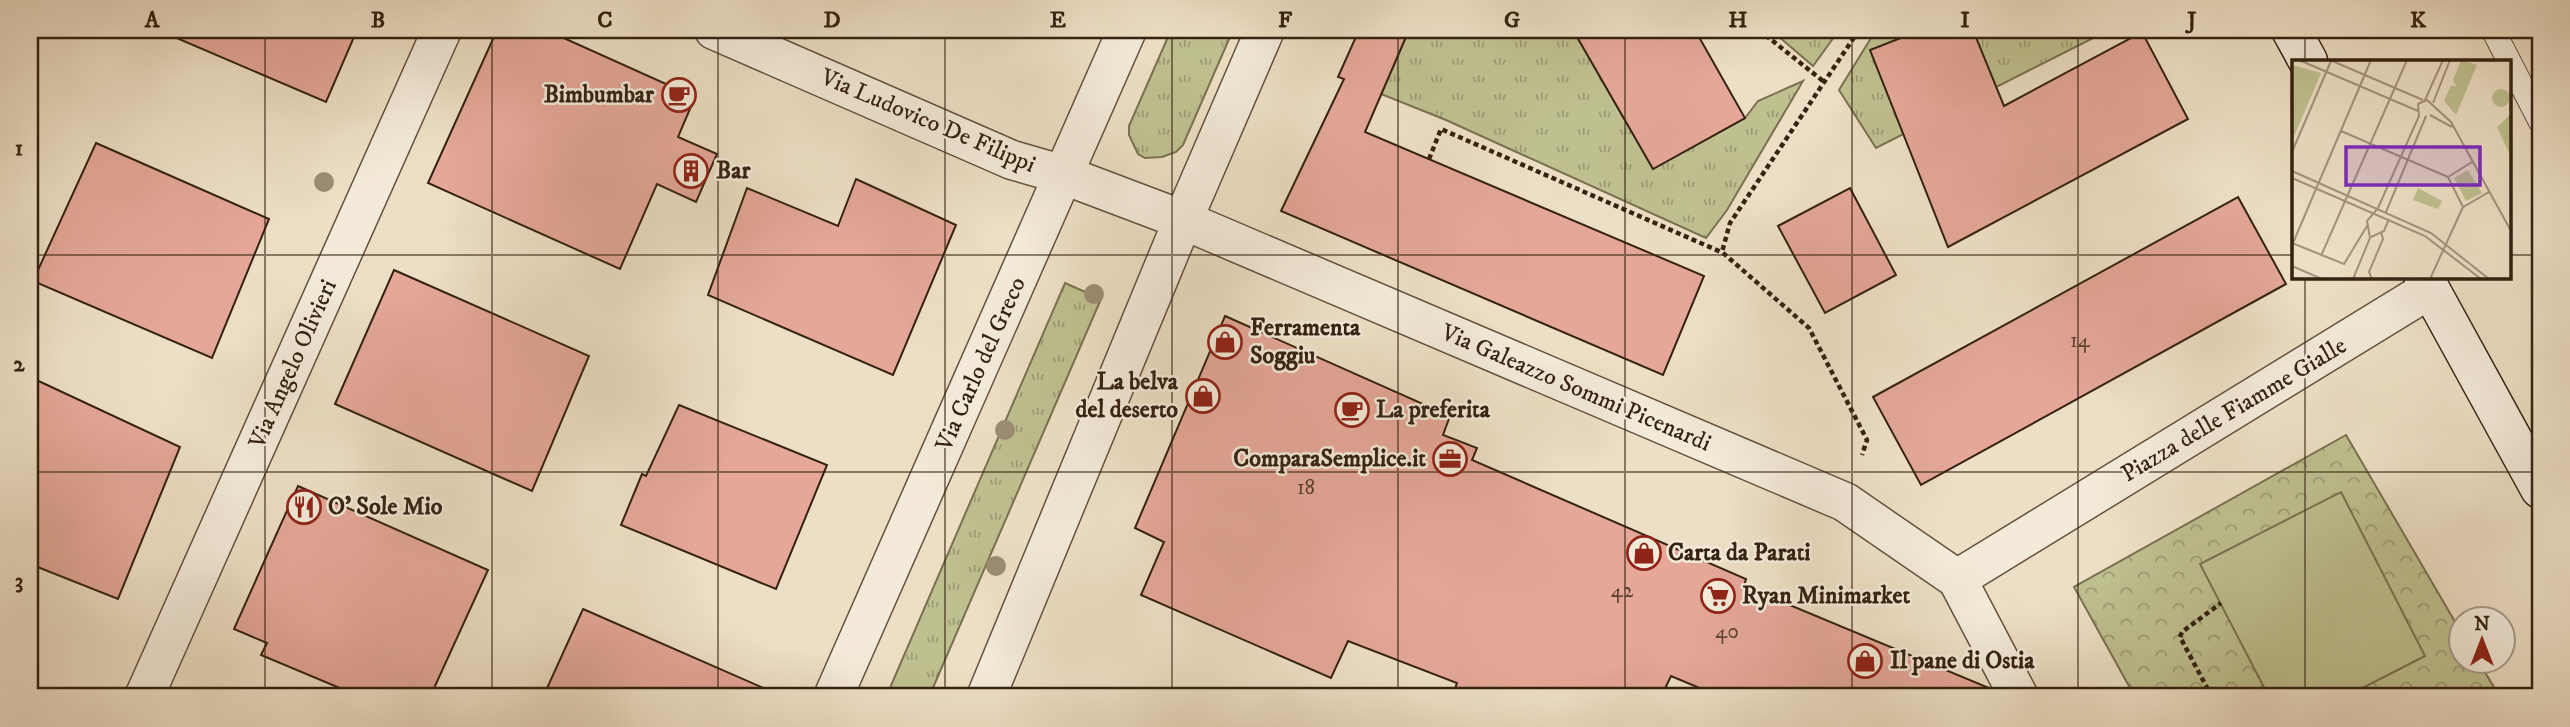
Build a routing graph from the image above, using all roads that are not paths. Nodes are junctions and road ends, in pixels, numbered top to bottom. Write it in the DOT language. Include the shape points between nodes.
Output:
graph roads {
  1 [pos="442,30"];
  2 [pos="714,30"];
  3 [pos="1127,30"];
  4 [pos="1265,30"];
  5 [pos="2291,30"];
  6 [pos="2493,30"];
  7 [pos="2307,60"];
  8 [pos="2508,60"];
  9 [pos="2510,63"];
  10 [pos="2540,121"];
  11 [pos="1064,175"];
  12 [pos="1183,220"];
  13 [pos="2427,283"];
  14 [pos="2540,489"];
  15 [pos="1956,579"];
  16 [pos="144,697"];
  17 [pos="833,697"];
  18 [pos="986,697"];
  19 [pos="2019,697"];
  1 -- 16 [label="street, Via Angelo Olivieri"];
  2 -- 11 [label="street, Via Ludovico De Filippi" via="1012,160"];
  3 -- 11 [label="street, Via Carlo del Greco"];
  4 -- 12 [label="street"];
  5 -- 7 [label="street"];
  6 -- 8 [label="lane"];
  9 -- 10 [label="lane"];
  11 -- 12 [label="street, Via Ludovico De Filippi"];
  11 -- 17 [label="street, Via Carlo del Greco"];
  12 -- 15 [label="street, Via Galeazzo Sommi Picenardi" via="1845,502"];
  12 -- 18 [label="street"];
  13 -- 14 [label="street, Piazza delle Fiamme Gialle"];
  13 -- 15 [label="street, Piazza delle Fiamme Gialle"];
  15 -- 19 [label="street"];
}
